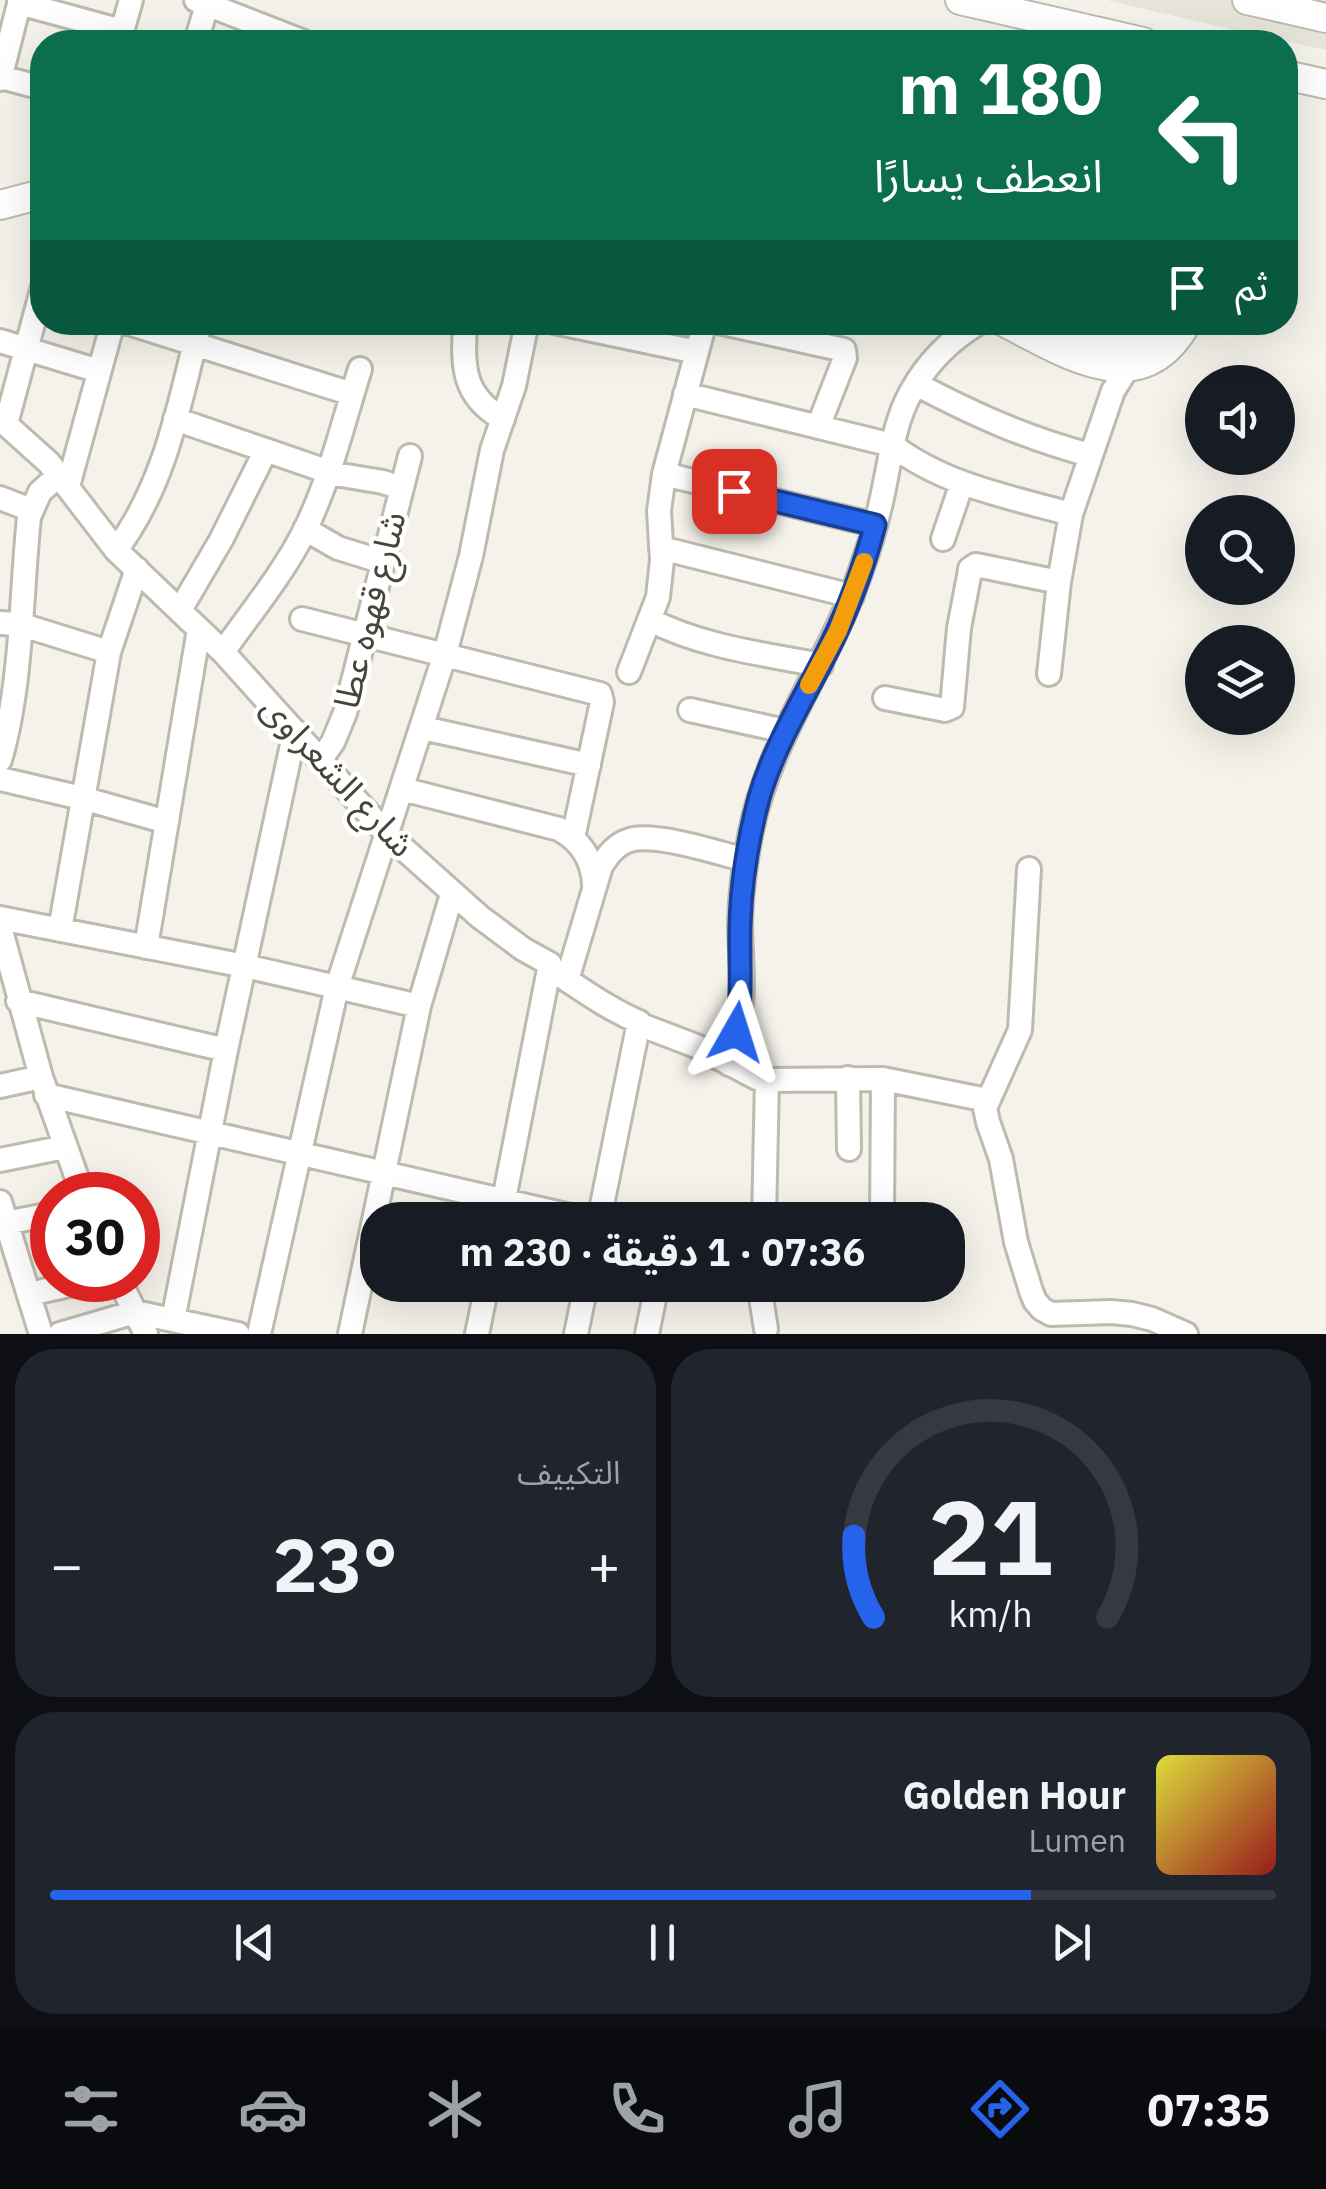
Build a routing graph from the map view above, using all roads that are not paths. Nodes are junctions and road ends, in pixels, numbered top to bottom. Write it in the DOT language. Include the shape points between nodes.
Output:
graph roads {
  1 [pos="130,0"];
  2 [pos="960,0"];
  3 [pos="1247,0"];
  4 [pos="19,2"];
  5 [pos="201,3"];
  6 [pos="1281,4"];
  7 [pos="1326,18"];
  8 [pos="103,30"];
  9 [pos="122,30"];
  10 [pos="198,30"];
  11 [pos="272,30"];
  12 [pos="1090,30"];
  13 [pos="5,36"];
  14 [pos="0,78"];
  15 [pos="30,85"];
  16 [pos="30,181"];
  17 [pos="0,189"];
  18 [pos="30,197"];
  19 [pos="0,205"];
  20 [pos="31,335"];
  21 [pos="110,335"];
  22 [pos="196,335"];
  23 [pos="202,335"];
  24 [pos="464,335"];
  25 [pos="524,335"];
  26 [pos="629,335"];
  27 [pos="702,335"];
  28 [pos="800,335"];
  29 [pos="962,335"];
  30 [pos="1030,335"];
  31 [pos="1076,335"];
  32 [pos="1142,335"];
  33 [pos="1179,335"];
  34 [pos="0,341"];
  35 [pos="27,349"];
  36 [pos="697,352"];
  37 [pos="1128,367"];
  38 [pos="360,369"];
  39 [pos="100,371"];
  40 [pos="916,384"];
  41 [pos="352,394"];
  42 [pos="686,394"];
  43 [pos="175,419"];
  44 [pos="502,419"];
  45 [pos="3,422"];
  46 [pos="818,427"];
  47 [pos="892,445"];
  48 [pos="266,450"];
  49 [pos="410,456"];
  50 [pos="1090,456"];
  51 [pos="328,472"];
  52 [pos="664,474"];
  53 [pos="64,480"];
  54 [pos="962,483"];
  55 [pos="401,488"];
  56 [pos="0,498"];
  57 [pos="31,510"];
  58 [pos="1072,514"];
  59 [pos="875,525"];
  60 [pos="305,529"];
  61 [pos="943,540"];
  62 [pos="661,548"];
  63 [pos="116,550"];
  64 [pos="0,562"];
  65 [pos="383,562"];
  66 [pos="24,565"];
  67 [pos="137,569"];
  68 [pos="1059,582"];
  69 [pos="852,596"];
  70 [pos="180,610"];
  71 [pos="302,619"];
  72 [pos="650,620"];
  73 [pos="10,624"];
  74 [pos="200,629"];
  75 [pos="364,634"];
  76 [pos="109,652"];
  77 [pos="223,652"];
  78 [pos="445,654"];
  79 [pos="820,664"];
  80 [pos="629,672"];
  81 [pos="1049,674"];
  82 [pos="7,686"];
  83 [pos="886,698"];
  84 [pos="690,710"];
  85 [pos="423,728"];
  86 [pos="296,731"];
  87 [pos="786,731"];
  88 [pos="321,759"];
  89 [pos="0,760"];
  90 [pos="588,765"];
  91 [pos="0,778"];
  92 [pos="402,789"];
  93 [pos="82,798"];
  94 [pos="167,822"];
  95 [pos="386,834"];
  96 [pos="573,838"];
  97 [pos="746,860"];
  98 [pos="1029,870"];
  99 [pos="594,886"];
  100 [pos="452,894"];
  101 [pos="0,918"];
  102 [pos="0,927"];
  103 [pos="60,930"];
  104 [pos="146,947"];
  105 [pos="244,966"];
  106 [pos="559,972"];
  107 [pos="337,988"];
  108 [pos="419,1006"];
  109 [pos="14,1013"];
  110 [pos="639,1022"];
  111 [pos="226,1050"];
  112 [pos="729,1064"];
  113 [pos="848,1078"];
  114 [pos="883,1079"];
  115 [pos="767,1080"];
  116 [pos="0,1086"];
  117 [pos="44,1086"];
  118 [pos="987,1100"];
  119 [pos="211,1132"];
  120 [pos="65,1147"];
  121 [pos="849,1149"];
  122 [pos="299,1153"];
  123 [pos="0,1160"];
  124 [pos="74,1172"];
  125 [pos="385,1173"];
  126 [pos="477,1202"];
  127 [pos="504,1202"];
  128 [pos="604,1202"];
  129 [pos="764,1202"];
  130 [pos="882,1202"];
  131 [pos="30,1215"];
  132 [pos="2,1216"];
  133 [pos="28,1294"];
  134 [pos="130,1302"];
  135 [pos="484,1302"];
  136 [pos="583,1302"];
  137 [pos="654,1302"];
  138 [pos="762,1302"];
  139 [pos="135,1312"];
  140 [pos="173,1320"];
  141 [pos="766,1329"];
  142 [pos="41,1334"];
  143 [pos="60,1334"];
  144 [pos="146,1334"];
  145 [pos="238,1334"];
  146 [pos="259,1334"];
  147 [pos="350,1334"];
  148 [pos="478,1334"];
  149 [pos="576,1334"];
  150 [pos="647,1334"];
  151 [pos="1186,1334"];
  1 -- 9 [label="street"];
  2 -- 12 [label="street"];
  3 -- 6 [label="street"];
  4 -- 8 [label="street"];
  4 -- 13 [label="street"];
  5 -- 10 [label="street"];
  5 -- 11 [label="street"];
  6 -- 7 [label="street"];
  13 -- 14 [label="street"];
  14 -- 15 [label="street"];
  16 -- 17 [label="street"];
  18 -- 19 [label="street"];
  20 -- 35 [label="street"];
  21 -- 39 [label="street"];
  22 -- 43 [label="street"];
  23 -- 41 [label="street"];
  24 -- 44 [label="street" via="466,378 483,405"];
  25 -- 44 [label="street"];
  26 -- 36 [label="street"];
  27 -- 36 [label="street"];
  28 -- 46 [label="street" via="845,352"];
  29 -- 40 [label="street"];
  30 -- 37 [label="street" via="1087,363"];
  31 -- 32 [label="street" via="1106,344"];
  33 -- 37 [label="street" via="1159,354"];
  34 -- 35 [label="street"];
  35 -- 39 [label="street"];
  35 -- 45 [label="street"];
  36 -- 42 [label="street"];
  37 -- 50 [label="street"];
  38 -- 41 [label="street"];
  39 -- 53 [label="street"];
  40 -- 47 [label="street"];
  40 -- 50 [label="street" via="998,426"];
  41 -- 51 [label="street"];
  42 -- 46 [label="street"];
  42 -- 52 [label="street"];
  43 -- 48 [label="street"];
  43 -- 63 [label="street" via="152,492"];
  44 -- 78 [label="street"];
  45 -- 53 [label="street, شارع الشعراوى"];
  46 -- 47 [label="street"];
  47 -- 54 [label="street"];
  47 -- 59 [label="street"];
  48 -- 51 [label="street"];
  48 -- 70 [label="street"];
  49 -- 55 [label="street, شارع قهوه عطا"];
  50 -- 58 [label="street"];
  51 -- 55 [label="street"];
  51 -- 60 [label="street"];
  52 -- 59 [label="street"];
  52 -- 62 [label="street"];
  53 -- 57 [label="street" via="44,487"];
  53 -- 63 [label="street, شارع الشعراوى"];
  54 -- 58 [label="street"];
  54 -- 61 [label="street"];
  55 -- 65 [label="street, شارع قهوه عطا"];
  56 -- 57 [label="street"];
  57 -- 66 [label="street"];
  58 -- 68 [label="street"];
  59 -- 69 [label="street"];
  60 -- 65 [label="street"];
  60 -- 77 [label="street"];
  62 -- 69 [label="street"];
  62 -- 72 [label="street"];
  63 -- 67 [label="street, شارع الشعراوى"];
  64 -- 66 [label="street"];
  65 -- 75 [label="street, شارع قهوه عطا"];
  66 -- 73 [label="street"];
  67 -- 70 [label="street, شارع الشعراوى"];
  67 -- 76 [label="street"];
  68 -- 81 [label="street"];
  68 -- 83 [label="street" via="970,569 952,707"];
  69 -- 79 [label="street"];
  70 -- 74 [label="street, شارع الشعراوى"];
  71 -- 75 [label="street"];
  72 -- 79 [label="street" via="714,644"];
  72 -- 80 [label="street"];
  73 -- 76 [label="street"];
  73 -- 82 [label="street"];
  74 -- 77 [label="street, شارع الشعراوى"];
  74 -- 94 [label="street"];
  75 -- 78 [label="street"];
  75 -- 88 [label="street, شارع قهوه عطا" via="342,723"];
  76 -- 93 [label="street"];
  77 -- 86 [label="street, شارع الشعراوى"];
  78 -- 85 [label="street"];
  78 -- 90 [label="street" via="600,694"];
  79 -- 87 [label="street"];
  82 -- 89 [label="street"];
  84 -- 87 [label="street"];
  85 -- 90 [label="street"];
  85 -- 92 [label="street"];
  86 -- 88 [label="street, شارع الشعراوى"];
  86 -- 105 [label="street"];
  87 -- 97 [label="street" via="760,794"];
  88 -- 95 [label="street, شارع الشعراوى"];
  90 -- 96 [label="street"];
  91 -- 93 [label="street"];
  92 -- 95 [label="street"];
  92 -- 96 [label="street" via="551,826"];
  93 -- 94 [label="street"];
  93 -- 103 [label="street"];
  94 -- 104 [label="street"];
  95 -- 100 [label="street, شارع الشعراوى"];
  95 -- 107 [label="street"];
  96 -- 99 [label="street" via="588,856"];
  97 -- 99 [label="street" via="631,839 606,857"];
  97 -- 112 [label="street" via="741,1000"];
  98 -- 118 [label="street" via="1020,1030"];
  99 -- 106 [label="street"];
  100 -- 106 [label="street, شارع الشعراوى"];
  100 -- 108 [label="street"];
  101 -- 103 [label="street"];
  102 -- 109 [label="street"];
  103 -- 104 [label="street"];
  104 -- 105 [label="street"];
  105 -- 107 [label="street"];
  105 -- 111 [label="street"];
  106 -- 110 [label="street, شارع الشعراوى"];
  106 -- 127 [label="street"];
  107 -- 108 [label="street"];
  107 -- 122 [label="street"];
  108 -- 125 [label="street"];
  109 -- 111 [label="street"];
  109 -- 117 [label="street"];
  110 -- 112 [label="street, شارع الشعراوى"];
  110 -- 128 [label="street"];
  111 -- 119 [label="street"];
  112 -- 115 [label="street, شارع الشعراوى"];
  113 -- 114 [label="street"];
  113 -- 115 [label="street"];
  113 -- 121 [label="street"];
  114 -- 118 [label="street"];
  114 -- 130 [label="street"];
  115 -- 129 [label="street"];
  116 -- 117 [label="street"];
  117 -- 119 [label="street"];
  117 -- 120 [label="street"];
  118 -- 151 [label="street" via="1034,1301 1051,1314 1132,1314"];
  119 -- 122 [label="street"];
  119 -- 140 [label="street"];
  120 -- 123 [label="street"];
  120 -- 124 [label="street"];
  122 -- 125 [label="street"];
  122 -- 146 [label="street"];
  125 -- 126 [label="street"];
  125 -- 147 [label="street"];
  131 -- 132 [label="street"];
  132 -- 133 [label="street"];
  133 -- 142 [label="street"];
  134 -- 139 [label="street"];
  135 -- 148 [label="street"];
  136 -- 149 [label="street"];
  137 -- 150 [label="street"];
  138 -- 141 [label="street"];
  139 -- 140 [label="street"];
  139 -- 143 [label="street"];
  139 -- 144 [label="street"];
  140 -- 145 [label="street"];
}
